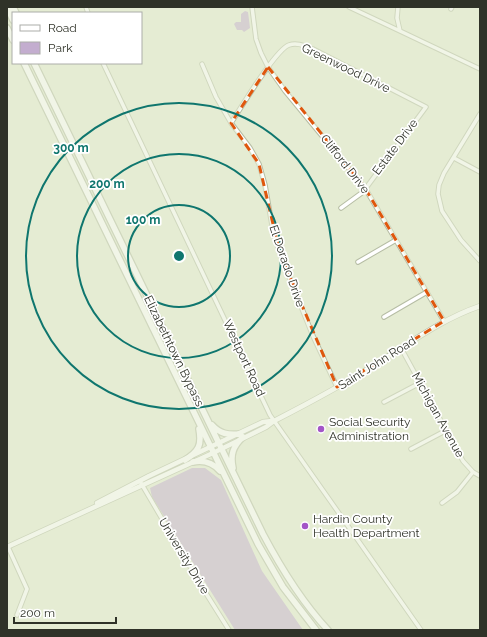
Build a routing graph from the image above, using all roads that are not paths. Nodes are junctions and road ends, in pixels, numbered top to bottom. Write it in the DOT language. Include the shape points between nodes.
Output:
graph roads {
  1 [pos="7,7"];
  2 [pos="252,7"];
  3 [pos="349,7"];
  4 [pos="398,7"];
  5 [pos="12,18"];
  6 [pos="7,28"];
  7 [pos="400,31"];
  8 [pos="7,34"];
  9 [pos="12,38"];
  10 [pos="12,43"];
  11 [pos="24,64"];
  12 [pos="34,64"];
  13 [pos="103,64"];
  14 [pos="202,64"];
  15 [pos="268,67"];
  16 [pos="480,70"];
  17 [pos="426,107"];
  18 [pos="480,114"];
  19 [pos="231,123"];
  20 [pos="454,158"];
  21 [pos="480,172"];
  22 [pos="365,188"];
  23 [pos="341,208"];
  24 [pos="396,240"];
  25 [pos="480,260"];
  26 [pos="358,262"];
  27 [pos="427,292"];
  28 [pos="480,306"];
  29 [pos="384,317"];
  30 [pos="444,321"];
  31 [pos="401,348"];
  32 [pos="420,383"];
  33 [pos="337,388"];
  34 [pos="384,402"];
  35 [pos="206,417"];
  36 [pos="198,421"];
  37 [pos="274,421"];
  38 [pos="446,431"];
  39 [pos="242,435"];
  40 [pos="220,446"];
  41 [pos="411,449"];
  42 [pos="212,450"];
  43 [pos="185,460"];
  44 [pos="193,462"];
  45 [pos="473,472"];
  46 [pos="480,476"];
  47 [pos="237,482"];
  48 [pos="141,483"];
  49 [pos="229,486"];
  50 [pos="442,503"];
  51 [pos="8,547"];
  52 [pos="17,615"];
  53 [pos="229,630"];
  54 [pos="316,630"];
  55 [pos="328,630"];
  56 [pos="421,630"];
  1 -- 5 [label="highway"];
  2 -- 15 [label="street, Clifford Drive" via="256,39"];
  3 -- 7 [label="street"];
  4 -- 7 [label="street"];
  6 -- 9 [label="highway"];
  7 -- 16 [label="street"];
  8 -- 10 [label="highway"];
  11 -- 36 [label="highway, Elizabethtown Bypass"];
  12 -- 35 [label="highway, Elizabethtown Bypass"];
  13 -- 37 [label="street, Westport Road"];
  14 -- 19 [label="street, El Dorado Drive"];
  15 -- 17 [label="street, Greenwood Drive" via="284,48 301,44"];
  15 -- 19 [label="street, Greenwood Drive"];
  15 -- 22 [label="street, Clifford Drive"];
  17 -- 22 [label="street, Estate Drive"];
  18 -- 20 [label="street"];
  19 -- 33 [label="street, El Dorado Drive" via="259,164 280,254"];
  20 -- 21 [label="street"];
  20 -- 25 [label="street" via="439,185 439,203 455,232"];
  22 -- 23 [label="street, Estate Drive"];
  22 -- 24 [label="street, Clifford Drive"];
  24 -- 26 [label="street"];
  24 -- 27 [label="street, Clifford Drive"];
  27 -- 29 [label="street"];
  27 -- 30 [label="street, Clifford Drive"];
  28 -- 30 [label="street, Saint John Road"];
  30 -- 31 [label="street, Saint John Road"];
  31 -- 32 [label="street, Michigan Avenue"];
  31 -- 33 [label="street, Saint John Road"];
  32 -- 34 [label="street"];
  32 -- 38 [label="street, Michigan Avenue"];
  33 -- 37 [label="street, Saint John Road"];
  35 -- 39 [label="highway" via="220,432"];
  35 -- 40 [label="highway, Elizabethtown Bypass"];
  36 -- 42 [label="highway, Elizabethtown Bypass"];
  36 -- 43 [label="highway" via="200,445 194,454"];
  37 -- 39 [label="street, Saint John Road" via="263,422"];
  37 -- 56 [label="street, Westport Road"];
  38 -- 41 [label="street"];
  38 -- 45 [label="street, Michigan Avenue" via="463,462"];
  39 -- 40 [label="street, Saint John Road"];
  39 -- 47 [label="highway" via="232,455 232,466"];
  40 -- 42 [label="street, Saint John Road"];
  40 -- 47 [label="highway, Elizabethtown Bypass"];
  42 -- 43 [label="street, Saint John Road"];
  42 -- 44 [label="street, Saint John Road"];
  42 -- 49 [label="highway, Elizabethtown Bypass"];
  43 -- 48 [label="street, Saint John Road"];
  44 -- 48 [label="street, Saint John Road"];
  44 -- 49 [label="highway" via="206,462 215,466"];
  45 -- 46 [label="street, Michigan Avenue"];
  45 -- 50 [label="street" via="457,492"];
  47 -- 55 [label="highway, Elizabethtown Bypass" via="282,568"];
  48 -- 51 [label="street, Saint John Road"];
  48 -- 53 [label="street, University Drive"];
  49 -- 54 [label="highway, Elizabethtown Bypass" via="270,566"];
  51 -- 52 [label="street" via="27,589"];
}
